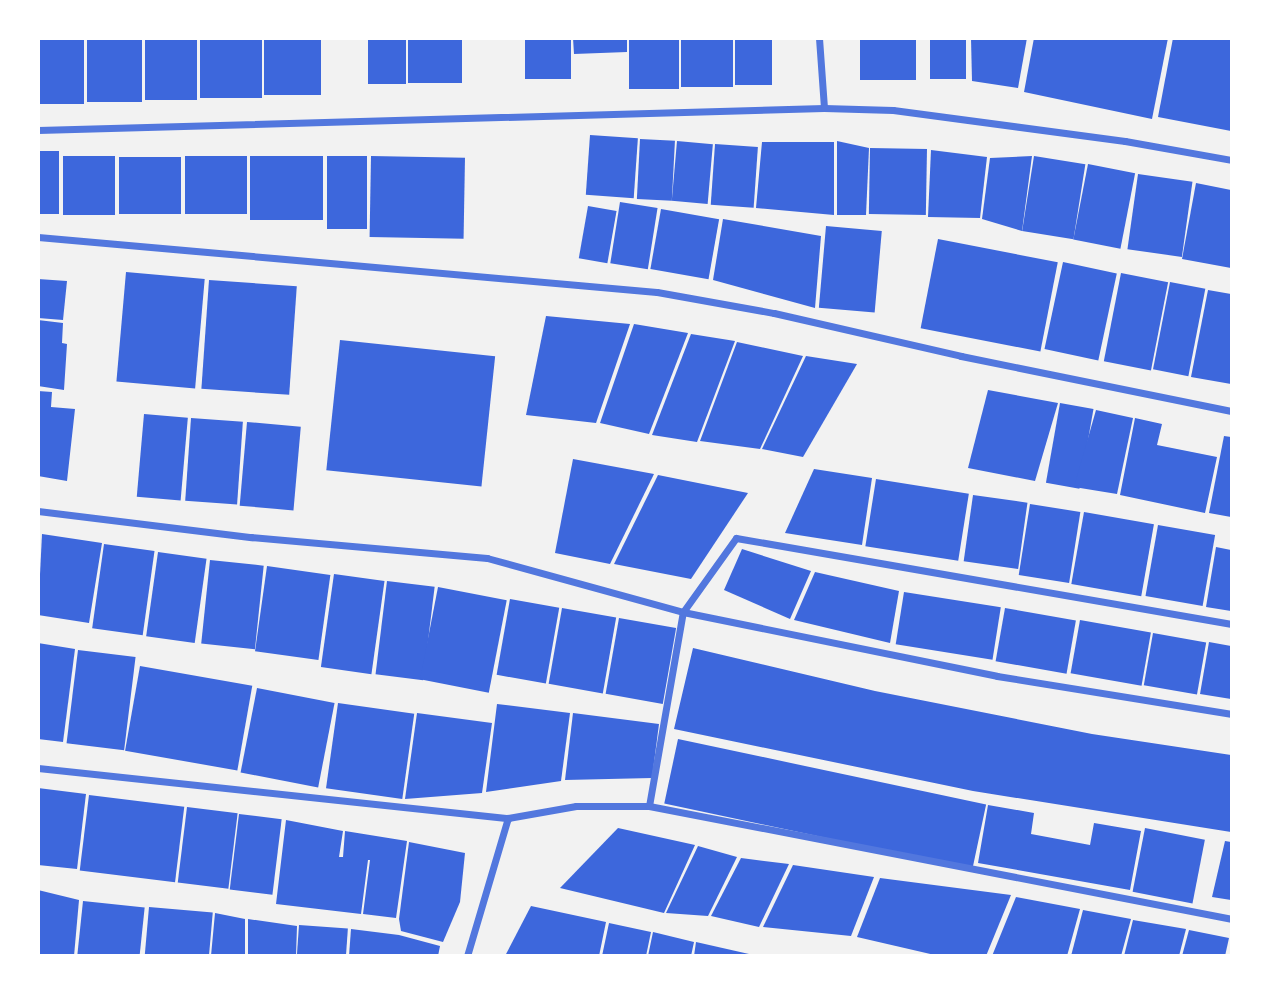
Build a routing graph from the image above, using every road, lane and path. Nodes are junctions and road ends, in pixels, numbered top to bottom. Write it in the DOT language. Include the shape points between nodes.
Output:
graph roads {
  1 [pos="819,38"];
  2 [pos="824,107"];
  3 [pos="38,130"];
  4 [pos="1231,160"];
  5 [pos="38,237"];
  6 [pos="1231,411"];
  7 [pos="38,511"];
  8 [pos="682,612"];
  9 [pos="1231,624"];
  10 [pos="1231,714"];
  11 [pos="38,768"];
  12 [pos="649,806"];
  13 [pos="508,818"];
  14 [pos="1231,919"];
  15 [pos="467,956"];
  1 -- 2 [label="street"];
  2 -- 3 [label="street"];
  2 -- 4 [label="street" via="907,111"];
  5 -- 6 [label="street" via="657,292"];
  7 -- 8 [label="street" via="251,537 487,558"];
  8 -- 9 [label="street" via="736,538"];
  8 -- 10 [label="street" via="997,676"];
  8 -- 12 [label="street"];
  11 -- 13 [label="street"];
  12 -- 13 [label="street" via="576,806"];
  12 -- 14 [label="street"];
  13 -- 15 [label="street"];
}
